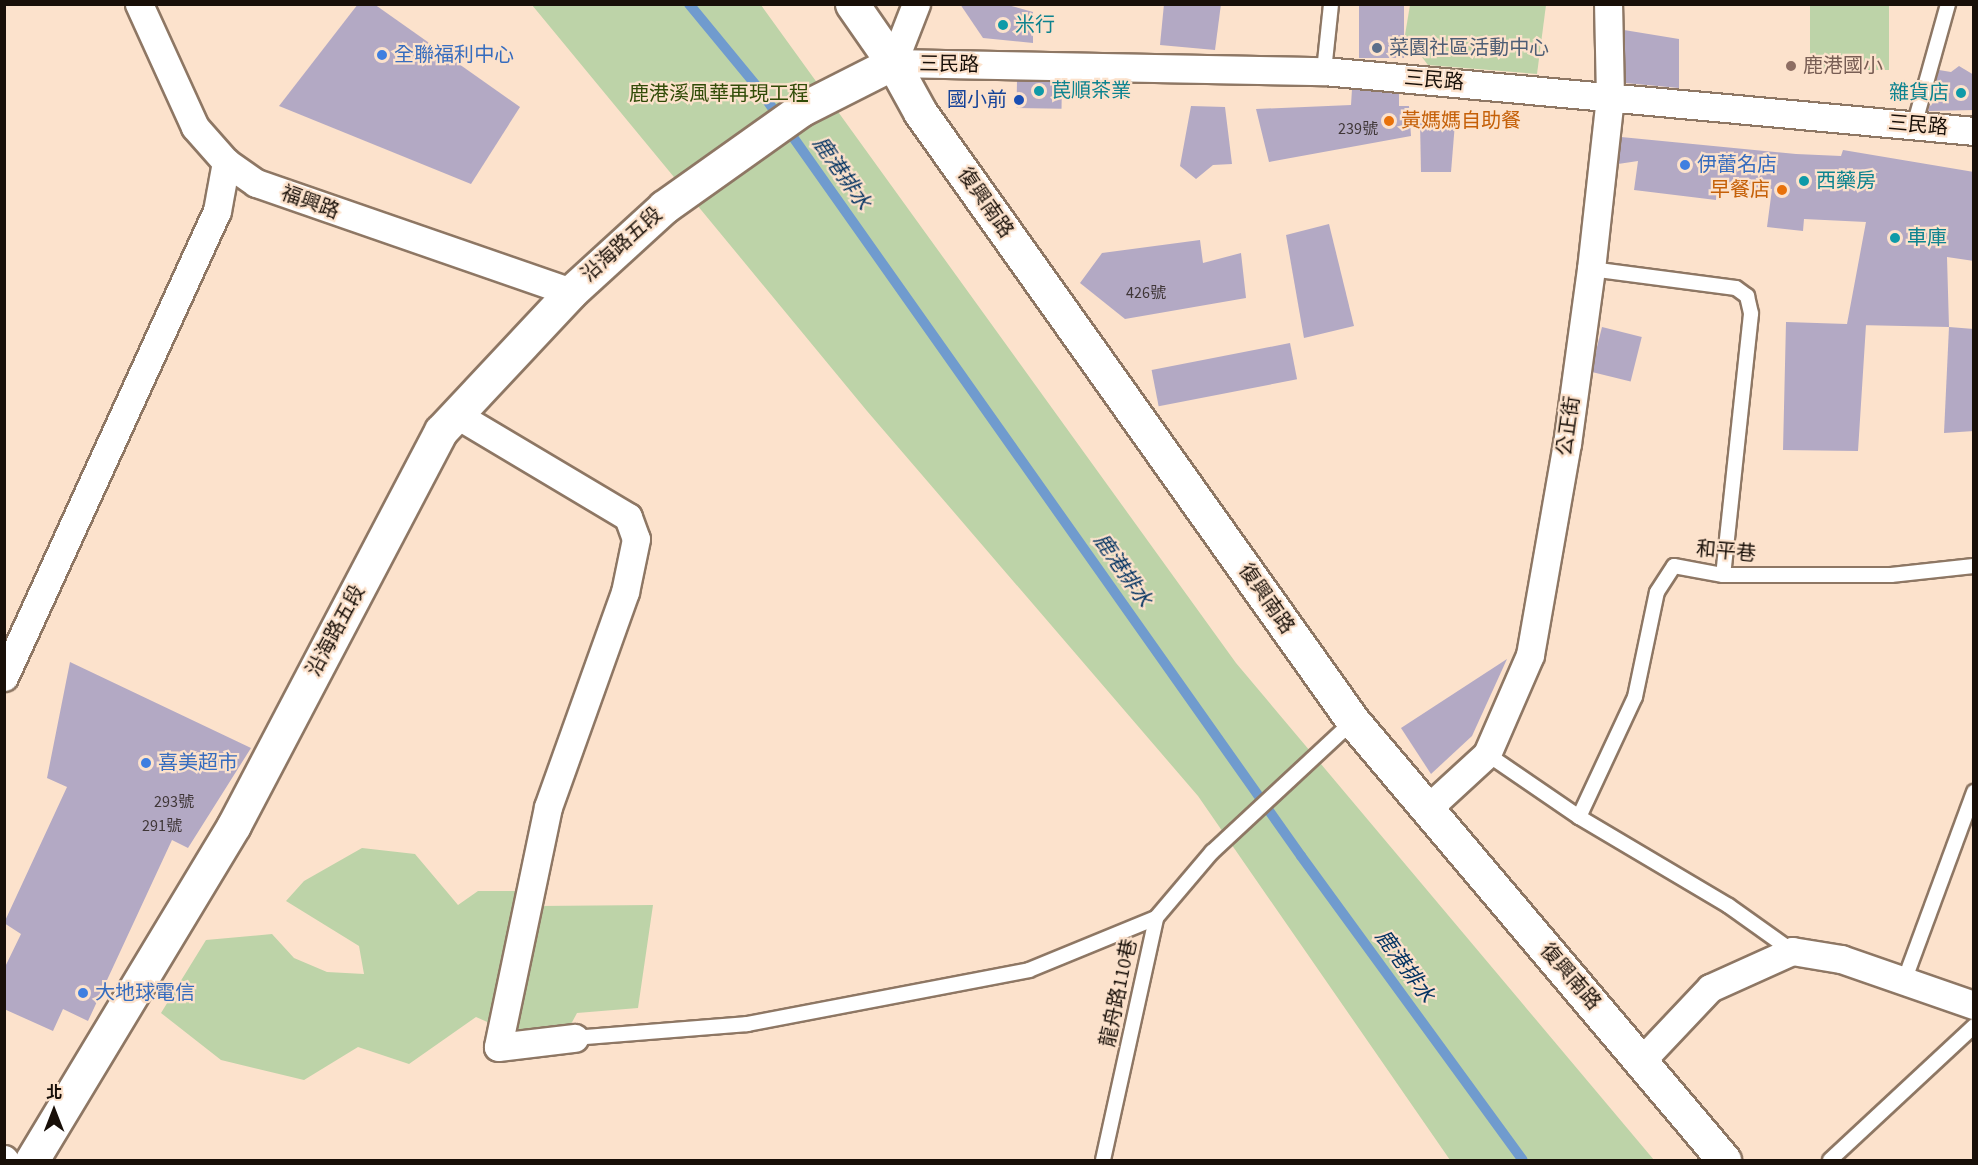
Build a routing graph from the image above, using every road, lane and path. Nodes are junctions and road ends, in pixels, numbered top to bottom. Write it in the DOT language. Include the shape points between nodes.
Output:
graph roads {
  1 [pos="139,4"];
  2 [pos="852,4"];
  3 [pos="916,4"];
  4 [pos="1331,4"];
  5 [pos="1608,4"];
  6 [pos="1948,4"];
  7 [pos="894,63"];
  8 [pos="1324,71"];
  9 [pos="1610,97"];
  10 [pos="1914,126"];
  11 [pos="1974,131"];
  12 [pos="226,162"];
  13 [pos="1591,269"];
  14 [pos="570,292"];
  15 [pos="457,415"];
  16 [pos="1974,566"];
  17 [pos="1723,575"];
  18 [pos="4,677"];
  19 [pos="1353,721"];
  20 [pos="1487,754"];
  21 [pos="1974,792"];
  22 [pos="1426,810"];
  23 [pos="1579,817"];
  24 [pos="1156,918"];
  25 [pos="1792,951"];
  26 [pos="1903,984"];
  27 [pos="1974,1005"];
  28 [pos="1974,1026"];
  29 [pos="574,1038"];
  30 [pos="1642,1060"];
  31 [pos="32,1161"];
  32 [pos="1103,1161"];
  33 [pos="1724,1161"];
  34 [pos="1830,1161"];
  1 -- 12 [label="street, 福興路" via="195,127"];
  2 -- 7 [label="street, 復興南路"];
  3 -- 7 [label="street"];
  4 -- 8 [label="lane"];
  5 -- 9 [label="street, 公正街"];
  6 -- 10 [label="lane"];
  7 -- 8 [label="street, 三民路"];
  7 -- 14 [label="street, 沿海路五段" via="802,109 717,165"];
  7 -- 19 [label="street, 復興南路" via="920,112"];
  8 -- 9 [label="street, 三民路"];
  9 -- 10 [label="street, 三民路"];
  9 -- 13 [label="street, 公正街"];
  10 -- 11 [label="street, 三民路"];
  12 -- 14 [label="street, 福興路" via="267,187"];
  12 -- 18 [label="street" via="217,211"];
  13 -- 17 [label="lane" via="1736,288 1748,296 1751,314"];
  13 -- 20 [label="street, 公正街" via="1567,444 1530,655"];
  14 -- 15 [label="street, 沿海路五段"];
  15 -- 29 [label="street" via="628,517 636,538 625,592 548,807 498,1047"];
  15 -- 31 [label="street, 沿海路五段" via="441,431 234,825"];
  16 -- 17 [label="lane, 和平巷" via="1891,575"];
  17 -- 23 [label="lane, 和平巷" via="1674,566 1657,592 1635,697"];
  19 -- 22 [label="street, 復興南路"];
  19 -- 24 [label="lane, 龍舟路110巷" via="1212,852"];
  20 -- 22 [label="street, 公正街"];
  20 -- 23 [label="lane"];
  21 -- 26 [label="lane"];
  22 -- 30 [label="street, 復興南路"];
  23 -- 25 [label="lane" via="1729,906"];
  24 -- 29 [label="lane" via="1029,970 747,1024"];
  24 -- 32 [label="lane, 龍舟路110巷"];
  25 -- 26 [label="street" via="1841,959"];
  25 -- 30 [label="street" via="1710,988"];
  26 -- 27 [label="street"];
  28 -- 34 [label="lane"];
  30 -- 33 [label="street, 復興南路"];
}
